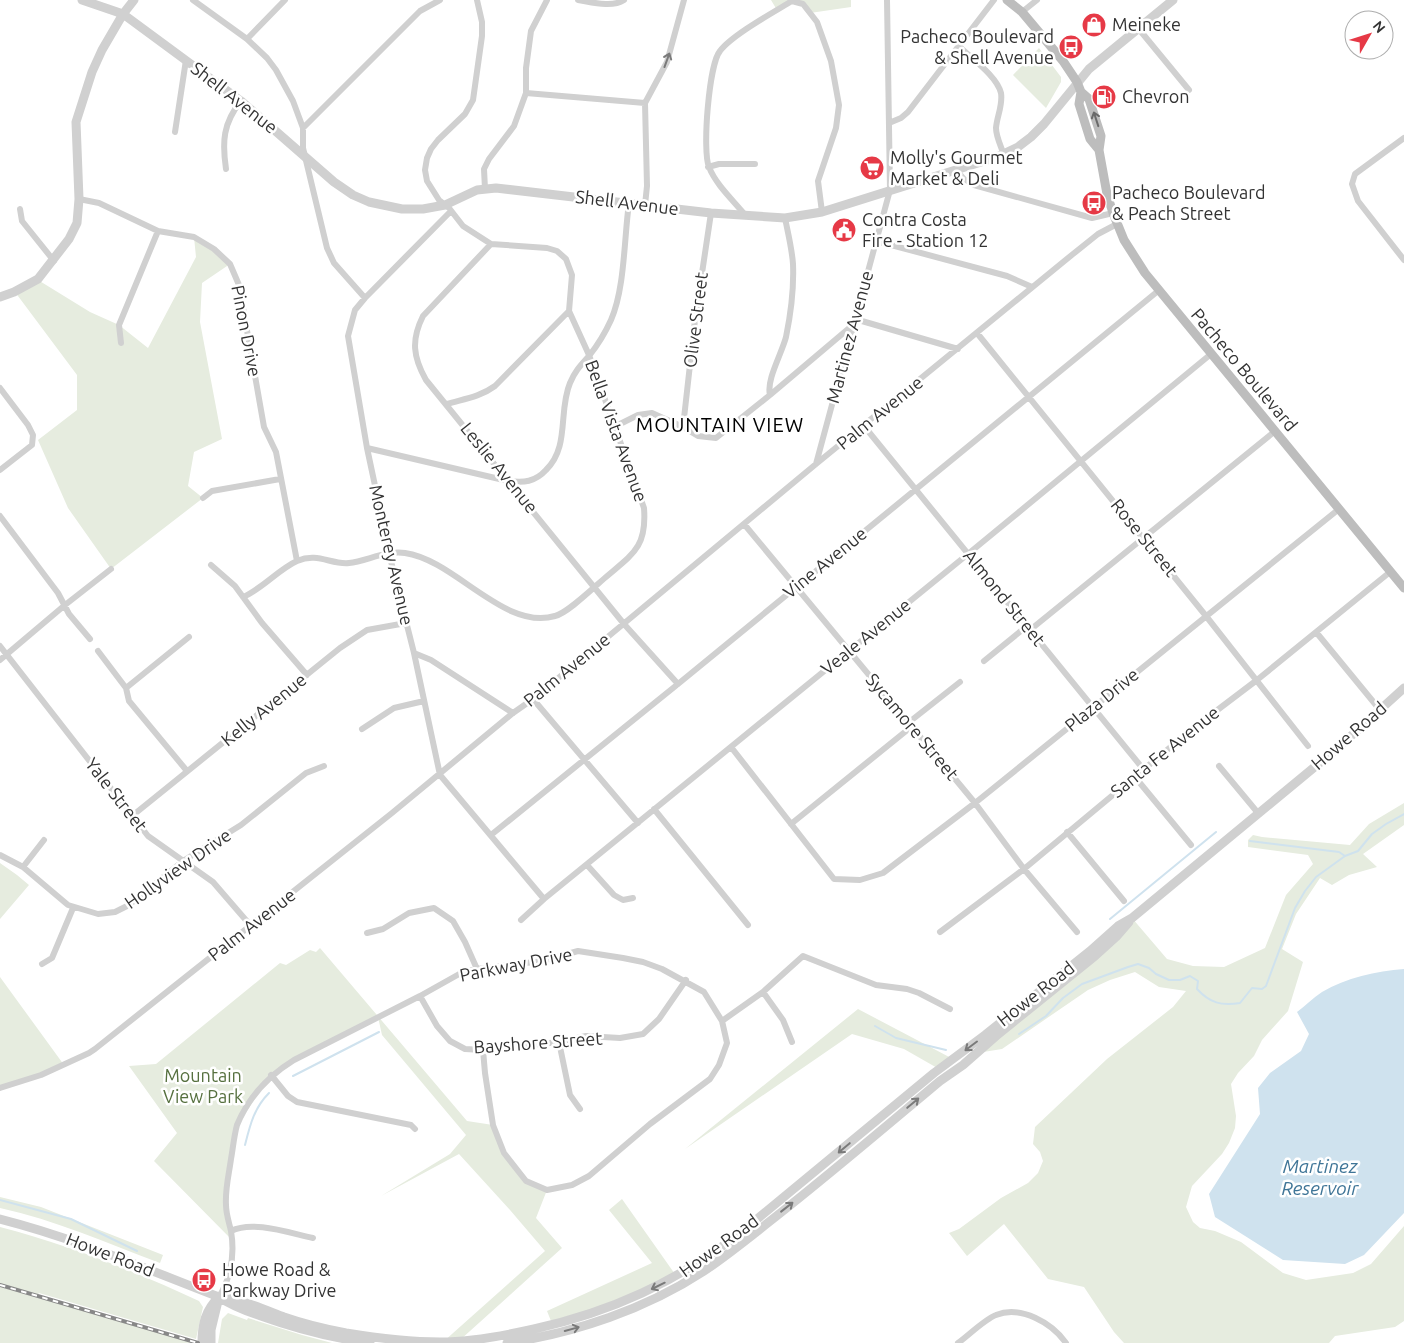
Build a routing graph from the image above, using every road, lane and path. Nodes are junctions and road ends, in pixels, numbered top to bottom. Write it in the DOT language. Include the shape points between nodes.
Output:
graph roads {
  1 [pos="82,0"];
  2 [pos="134,0"];
  3 [pos="193,0"];
  4 [pos="285,0"];
  5 [pos="440,0"];
  6 [pos="477,0"];
  7 [pos="547,0"];
  8 [pos="578,0"];
  9 [pos="624,0"];
  10 [pos="684,0"];
  11 [pos="887,0"];
  12 [pos="994,0"];
  13 [pos="1007,0"];
  14 [pos="1037,0"];
  15 [pos="1173,0"];
  16 [pos="1022,12"];
  17 [pos="124,14"];
  18 [pos="1138,28"];
  19 [pos="247,39"];
  20 [pos="959,46"];
  21 [pos="186,60"];
  22 [pos="1077,82"];
  23 [pos="1189,90"];
  24 [pos="526,93"];
  25 [pos="240,101"];
  26 [pos="645,103"];
  27 [pos="889,123"];
  28 [pos="302,128"];
  29 [pos="175,132"];
  30 [pos="1404,138"];
  31 [pos="1004,154"];
  32 [pos="305,156"];
  33 [pos="756,164"];
  34 [pos="708,167"];
  35 [pos="226,168"];
  36 [pos="956,170"];
  37 [pos="485,189"];
  38 [pos="890,190"];
  39 [pos="79,199"];
  40 [pos="629,203"];
  41 [pos="646,205"];
  42 [pos="448,208"];
  43 [pos="20,209"];
  44 [pos="822,212"];
  45 [pos="711,213"];
  46 [pos="1113,214"];
  47 [pos="747,217"];
  48 [pos="785,218"];
  49 [pos="1117,224"];
  50 [pos="158,231"];
  51 [pos="876,240"];
  52 [pos="490,244"];
  53 [pos="1404,260"];
  54 [pos="54,261"];
  55 [pos="1032,287"];
  56 [pos="1158,291"];
  57 [pos="0,297"];
  58 [pos="365,298"];
  59 [pos="569,311"];
  60 [pos="855,322"];
  61 [pos="977,333"];
  62 [pos="121,343"];
  63 [pos="958,348"];
  64 [pos="1210,354"];
  65 [pos="589,355"];
  66 [pos="0,388"];
  67 [pos="770,395"];
  68 [pos="1029,396"];
  69 [pos="447,404"];
  70 [pos="616,426"];
  71 [pos="864,426"];
  72 [pos="683,427"];
  73 [pos="1274,432"];
  74 [pos="367,448"];
  75 [pos="1082,460"];
  76 [pos="816,464"];
  77 [pos="0,470"];
  78 [pos="280,479"];
  79 [pos="508,481"];
  80 [pos="916,489"];
  81 [pos="203,498"];
  82 [pos="1338,509"];
  83 [pos="0,516"];
  84 [pos="744,524"];
  85 [pos="1143,537"];
  86 [pos="390,553"];
  87 [pos="968,554"];
  88 [pos="297,561"];
  89 [pos="211,565"];
  90 [pos="111,569"];
  91 [pos="1390,572"];
  92 [pos="595,587"];
  93 [pos="795,588"];
  94 [pos="1404,588"];
  95 [pos="243,597"];
  96 [pos="64,605"];
  97 [pos="1206,616"];
  98 [pos="406,623"];
  99 [pos="624,624"];
  100 [pos="1028,628"];
  101 [pos="1316,632"];
  102 [pos="189,637"];
  103 [pos="90,638"];
  104 [pos="0,646"];
  105 [pos="98,651"];
  106 [pos="849,651"];
  107 [pos="414,652"];
  108 [pos="7,654"];
  109 [pos="0,660"];
  110 [pos="984,661"];
  111 [pos="307,675"];
  112 [pos="1257,680"];
  113 [pos="960,682"];
  114 [pos="678,684"];
  115 [pos="126,688"];
  116 [pos="1404,688"];
  117 [pos="533,699"];
  118 [pos="424,701"];
  119 [pos="1092,707"];
  120 [pos="1380,710"];
  121 [pos="513,713"];
  122 [pos="910,725"];
  123 [pos="362,728"];
  124 [pos="1308,746"];
  125 [pos="731,747"];
  126 [pos="585,760"];
  127 [pos="324,766"];
  128 [pos="1219,766"];
  129 [pos="1144,770"];
  130 [pos="187,771"];
  131 [pos="440,775"];
  132 [pos="1135,777"];
  133 [pos="975,803"];
  134 [pos="654,810"];
  135 [pos="1258,813"];
  136 [pos="132,816"];
  137 [pos="638,824"];
  138 [pos="791,824"];
  139 [pos="1066,832"];
  140 [pos="491,834"];
  141 [pos="44,840"];
  142 [pos="1191,845"];
  143 [pos="0,855"];
  144 [pos="183,861"];
  145 [pos="587,865"];
  146 [pos="23,867"];
  147 [pos="1024,869"];
  148 [pos="633,898"];
  149 [pos="544,899"];
  150 [pos="1124,901"];
  151 [pos="73,908"];
  152 [pos="1132,918"];
  153 [pos="521,920"];
  154 [pos="748,925"];
  155 [pos="251,926"];
  156 [pos="940,932"];
  157 [pos="1077,932"];
  158 [pos="367,933"];
  159 [pos="42,964"];
  160 [pos="477,969"];
  161 [pos="686,980"];
  162 [pos="763,992"];
  163 [pos="420,996"];
  164 [pos="950,1010"];
  165 [pos="722,1021"];
  166 [pos="559,1042"];
  167 [pos="792,1042"];
  168 [pos="483,1050"];
  169 [pos="271,1075"];
  170 [pos="0,1088"];
  171 [pos="580,1109"];
  172 [pos="415,1129"];
  173 [pos="0,1219"];
  174 [pos="231,1231"];
  175 [pos="313,1238"];
  176 [pos="219,1297"];
  177 [pos="202,1343"];
  178 [pos="211,1343"];
  179 [pos="370,1343"];
  180 [pos="507,1343"];
  181 [pos="958,1343"];
  182 [pos="1066,1343"];
  1 -- 17 [label="street, Shell Avenue"];
  2 -- 17 [label="street"];
  3 -- 19 [label="street"];
  4 -- 19 [label="street"];
  5 -- 28 [label="street" via="420,11"];
  6 -- 42 [label="street, Bella Vista Avenue" via="482,36 473,100 431,149 426,167 427,181"];
  7 -- 24 [label="street" via="531,31"];
  8 -- 9 [label="street" via="611,4"];
  26 -- 10 [label="street, one-way" via="667,62"];
  11 -- 27 [label="street, Martinez Avenue"];
  12 -- 20 [label="street"];
  13 -- 16 [label="main road, Pacheco Boulevard"];
  14 -- 16 [label="street"];
  15 -- 18 [label="street, Shell Avenue"];
  16 -- 22 [label="main road, Pacheco Boulevard"];
  17 -- 21 [label="street, Shell Avenue"];
  17 -- 39 [label="street" via="92,72 76,122"];
  18 -- 22 [label="street, Shell Avenue"];
  18 -- 23 [label="street"];
  19 -- 28 [label="street" via="276,70 293,101"];
  20 -- 27 [label="street" via="908,112"];
  20 -- 31 [label="street" via="999,88 1001,104 996,134"];
  21 -- 25 [label="street, Shell Avenue"];
  21 -- 29 [label="street"];
  22 -- 31 [label="street, Shell Avenue" via="1037,132"];
  22 -- 46 [label="main road, Pacheco Boulevard" via="1097,120 1101,136 1099,150"];
  24 -- 26 [label="street"];
  24 -- 37 [label="street" via="514,126 484,169"];
  25 -- 32 [label="street, Shell Avenue"];
  25 -- 35 [label="street" via="228,120 223,148"];
  26 -- 41 [label="street"];
  27 -- 38 [label="street, Martinez Avenue"];
  28 -- 32 [label="street"];
  30 -- 53 [label="street" via="1355,174 1352,184 1358,202"];
  31 -- 36 [label="street, Shell Avenue"];
  32 -- 42 [label="street, Shell Avenue" via="334,182 369,202 402,209"];
  32 -- 58 [label="street" via="327,248 334,263"];
  33 -- 34 [label="street"];
  34 -- 44 [label="street" via="705,143 718,52 728,42 792,1 803,4 817,22 831,61 839,105 836,128 818,181"];
  34 -- 47 [label="street"];
  36 -- 38 [label="street, Shell Avenue"];
  36 -- 46 [label="street" via="974,185 1082,216 1092,218"];
  37 -- 40 [label="street, Shell Avenue"];
  37 -- 42 [label="street, Shell Avenue" via="477,190"];
  38 -- 44 [label="street, Shell Avenue"];
  38 -- 51 [label="street, Martinez Avenue"];
  39 -- 50 [label="street, Pinon Drive" via="99,203"];
  39 -- 54 [label="street" via="77,223"];
  40 -- 41 [label="street, Shell Avenue"];
  40 -- 65 [label="street" via="616,303 611,319"];
  41 -- 45 [label="street, Shell Avenue"];
  42 -- 52 [label="street, Bella Vista Avenue" via="468,230"];
  42 -- 58 [label="street, Monterey Avenue"];
  43 -- 54 [label="street" via="22,221"];
  44 -- 48 [label="street, Shell Avenue"];
  45 -- 47 [label="street, Shell Avenue"];
  45 -- 72 [label="street, Olive Street" via="694,320"];
  46 -- 49 [label="main road, Pacheco Boulevard"];
  47 -- 48 [label="street, Shell Avenue"];
  48 -- 67 [label="street" via="793,279 786,337 770,380"];
  49 -- 55 [label="street, Palm Avenue" via="1098,234"];
  49 -- 56 [label="main road, Pacheco Boulevard" via="1134,257"];
  50 -- 62 [label="street" via="120,325"];
  50 -- 78 [label="street, Pinon Drive" via="194,237 230,264 239,285 264,427 276,452"];
  51 -- 55 [label="street" via="1007,276"];
  51 -- 60 [label="street, Martinez Avenue"];
  52 -- 59 [label="street, Bella Vista Avenue" via="548,248 562,254 572,275"];
  52 -- 69 [label="street, Leslie Avenue" via="423,316 417,328 415,351 419,368"];
  54 -- 57 [label="street" via="38,279"];
  55 -- 61 [label="street, Palm Avenue"];
  56 -- 64 [label="main road, Pacheco Boulevard"];
  56 -- 68 [label="street, Vine Avenue"];
  58 -- 74 [label="street, Monterey Avenue" via="356,310 348,336"];
  59 -- 65 [label="street, Bella Vista Avenue"];
  59 -- 69 [label="street" via="490,389 475,397"];
  60 -- 63 [label="street"];
  60 -- 67 [label="street"];
  60 -- 76 [label="street, Martinez Avenue"];
  61 -- 63 [label="street, Palm Avenue"];
  61 -- 68 [label="street, Rose Street"];
  63 -- 71 [label="street, Palm Avenue"];
  64 -- 73 [label="main road, Pacheco Boulevard"];
  64 -- 75 [label="street, Veale Avenue"];
  65 -- 70 [label="street, Bella Vista Avenue"];
  65 -- 79 [label="street" via="580,364 566,394 560,447 549,467 531,481"];
  66 -- 77 [label="street" via="33,436 32,446"];
  67 -- 72 [label="street" via="716,438 698,436"];
  68 -- 75 [label="street, Rose Street"];
  68 -- 80 [label="street, Vine Avenue"];
  69 -- 79 [label="street, Leslie Avenue"];
  70 -- 72 [label="street" via="638,415 652,414"];
  70 -- 92 [label="street, Bella Vista Avenue" via="644,508 645,524 634,553"];
  71 -- 76 [label="street, Palm Avenue"];
  71 -- 80 [label="street, Almond Street"];
  73 -- 82 [label="main road, Pacheco Boulevard"];
  73 -- 85 [label="street"];
  74 -- 79 [label="street"];
  74 -- 86 [label="street, Monterey Avenue"];
  75 -- 85 [label="street, Rose Street"];
  75 -- 87 [label="street, Veale Avenue"];
  76 -- 84 [label="street, Palm Avenue"];
  78 -- 81 [label="street" via="212,491"];
  78 -- 88 [label="street, Pinon Drive"];
  79 -- 92 [label="street, Leslie Avenue"];
  80 -- 87 [label="street, Almond Street"];
  80 -- 93 [label="street, Vine Avenue"];
  82 -- 91 [label="main road, Pacheco Boulevard"];
  82 -- 97 [label="street, Plaza Drive"];
  83 -- 96 [label="street"];
  84 -- 93 [label="street, Sycamore Street"];
  84 -- 99 [label="street, Palm Avenue"];
  85 -- 97 [label="street, Rose Street"];
  85 -- 100 [label="street"];
  86 -- 88 [label="street, Bella Vista Avenue" via="349,563 314,558"];
  86 -- 92 [label="street, Bella Vista Avenue" via="422,556 492,601 528,617 556,616"];
  86 -- 98 [label="street, Monterey Avenue"];
  87 -- 100 [label="street, Almond Street"];
  87 -- 106 [label="street, Veale Avenue"];
  88 -- 95 [label="street"];
  89 -- 95 [label="street"];
  90 -- 96 [label="street"];
  91 -- 94 [label="main road, Pacheco Boulevard"];
  91 -- 101 [label="street, Santa Fe Avenue"];
  92 -- 99 [label="street, Leslie Avenue"];
  93 -- 106 [label="street, Sycamore Street"];
  93 -- 114 [label="street, Vine Avenue"];
  95 -- 111 [label="street"];
  96 -- 103 [label="street"];
  96 -- 108 [label="street"];
  97 -- 112 [label="street, Rose Street"];
  97 -- 119 [label="street, Plaza Drive"];
  98 -- 107 [label="street, Monterey Avenue"];
  98 -- 111 [label="street, Kelly Avenue" via="367,630"];
  99 -- 114 [label="street, Leslie Avenue"];
  99 -- 117 [label="street, Palm Avenue"];
  100 -- 110 [label="street"];
  100 -- 119 [label="street, Almond Street"];
  101 -- 112 [label="street, Santa Fe Avenue"];
  101 -- 120 [label="street"];
  102 -- 115 [label="street"];
  104 -- 108 [label="street, Yale Street"];
  105 -- 115 [label="street"];
  106 -- 122 [label="street, Sycamore Street"];
  106 -- 125 [label="street, Veale Avenue"];
  107 -- 118 [label="street, Monterey Avenue"];
  107 -- 121 [label="street"];
  108 -- 109 [label="street"];
  108 -- 136 [label="street, Yale Street"];
  111 -- 130 [label="street, Kelly Avenue"];
  112 -- 124 [label="street, Rose Street"];
  112 -- 129 [label="street, Santa Fe Avenue"];
  113 -- 122 [label="street"];
  114 -- 126 [label="street, Vine Avenue"];
  115 -- 130 [label="street" via="129,701"];
  116 -- 120 [label="street, Howe Road"];
  117 -- 121 [label="street, Palm Avenue"];
  117 -- 126 [label="street"];
  118 -- 123 [label="street" via="394,708"];
  118 -- 131 [label="street, Monterey Avenue"];
  119 -- 129 [label="street, Almond Street"];
  119 -- 133 [label="street, Plaza Drive"];
  120 -- 135 [label="street, Howe Road"];
  121 -- 131 [label="street, Palm Avenue"];
  122 -- 133 [label="street, Sycamore Street"];
  122 -- 138 [label="street"];
  125 -- 134 [label="street, Veale Avenue"];
  125 -- 138 [label="street"];
  126 -- 137 [label="street"];
  126 -- 140 [label="street, Vine Avenue"];
  127 -- 144 [label="street, Hollyview Drive" via="306,773 241,825"];
  128 -- 135 [label="street"];
  129 -- 132 [label="street, Santa Fe Avenue"];
  130 -- 136 [label="street, Kelly Avenue"];
  131 -- 140 [label="street, Monterey Avenue"];
  131 -- 155 [label="street, Palm Avenue"];
  132 -- 139 [label="street, Santa Fe Avenue"];
  132 -- 142 [label="street"];
  133 -- 138 [label="street, Plaza Drive" via="883,873 860,880 834,879"];
  133 -- 147 [label="street, Sycamore Street"];
  134 -- 137 [label="street, Veale Avenue"];
  134 -- 154 [label="street"];
  135 -- 152 [label="street, Howe Road"];
  136 -- 144 [label="street, Yale Street" via="148,836"];
  137 -- 145 [label="street, Veale Avenue"];
  139 -- 147 [label="street, Santa Fe Avenue"];
  139 -- 150 [label="street"];
  140 -- 149 [label="street, Monterey Avenue"];
  141 -- 146 [label="street"];
  143 -- 146 [label="street, Hollyview Drive"];
  144 -- 151 [label="street, Hollyview Drive" via="129,905 115,912 98,914"];
  144 -- 155 [label="street, Yale Street" via="213,882"];
  145 -- 148 [label="street" via="614,895 623,900"];
  145 -- 149 [label="street, Veale Avenue"];
  146 -- 151 [label="street, Hollyview Drive"];
  147 -- 156 [label="street, Santa Fe Avenue"];
  147 -- 157 [label="street, Sycamore Street"];
  149 -- 153 [label="street, Veale Avenue"];
  151 -- 159 [label="street" via="52,958"];
  152 -- 176 [label="street, Howe Road, one-way" via="934,1073 720,1248 677,1277 626,1300 552,1326 502,1336 442,1342 345,1333"];
  180 -- 152 [label="street, Howe Road, one-way" via="588,1325 646,1302 705,1270 963,1065 1116,937"];
  155 -- 170 [label="street, Palm Avenue" via="89,1053 42,1075"];
  158 -- 160 [label="street" via="383,930 409,913 434,908 452,921 466,942"];
  160 -- 161 [label="street, Parkway Drive" via="542,961 578,952 643,962"];
  160 -- 163 [label="street, Parkway Drive" via="461,973"];
  161 -- 165 [label="street, Parkway Drive" via="704,992"];
  161 -- 166 [label="street, Bayshore Street" via="659,1018 643,1034 620,1038 586,1036"];
  162 -- 164 [label="street" via="803,956 876,985 919,993"];
  162 -- 165 [label="street"];
  162 -- 167 [label="street" via="783,1020"];
  163 -- 168 [label="street, Bayshore Street" via="450,1041 465,1049"];
  163 -- 169 [label="street, Parkway Drive"];
  165 -- 168 [label="street, Parkway Drive" via="727,1043 720,1065 710,1079 589,1176 572,1185 547,1190 526,1181 504,1153 493,1124"];
  166 -- 168 [label="street, Bayshore Street"];
  166 -- 171 [label="street" via="570,1095"];
  169 -- 172 [label="street" via="297,1102 411,1125"];
  169 -- 174 [label="street, Parkway Drive" via="249,1101 237,1126 226,1190"];
  173 -- 176 [label="street, Howe Road" via="38,1228"];
  174 -- 175 [label="street" via="252,1226"];
  174 -- 176 [label="street, Parkway Drive" via="232,1261"];
  176 -- 177 [label="street" via="204,1319"];
  176 -- 178 [label="street"];
  176 -- 179 [label="street, Howe Road" via="229,1304 285,1325"];
  181 -- 182 [label="street" via="995,1315 1016,1311 1059,1332"];
}
